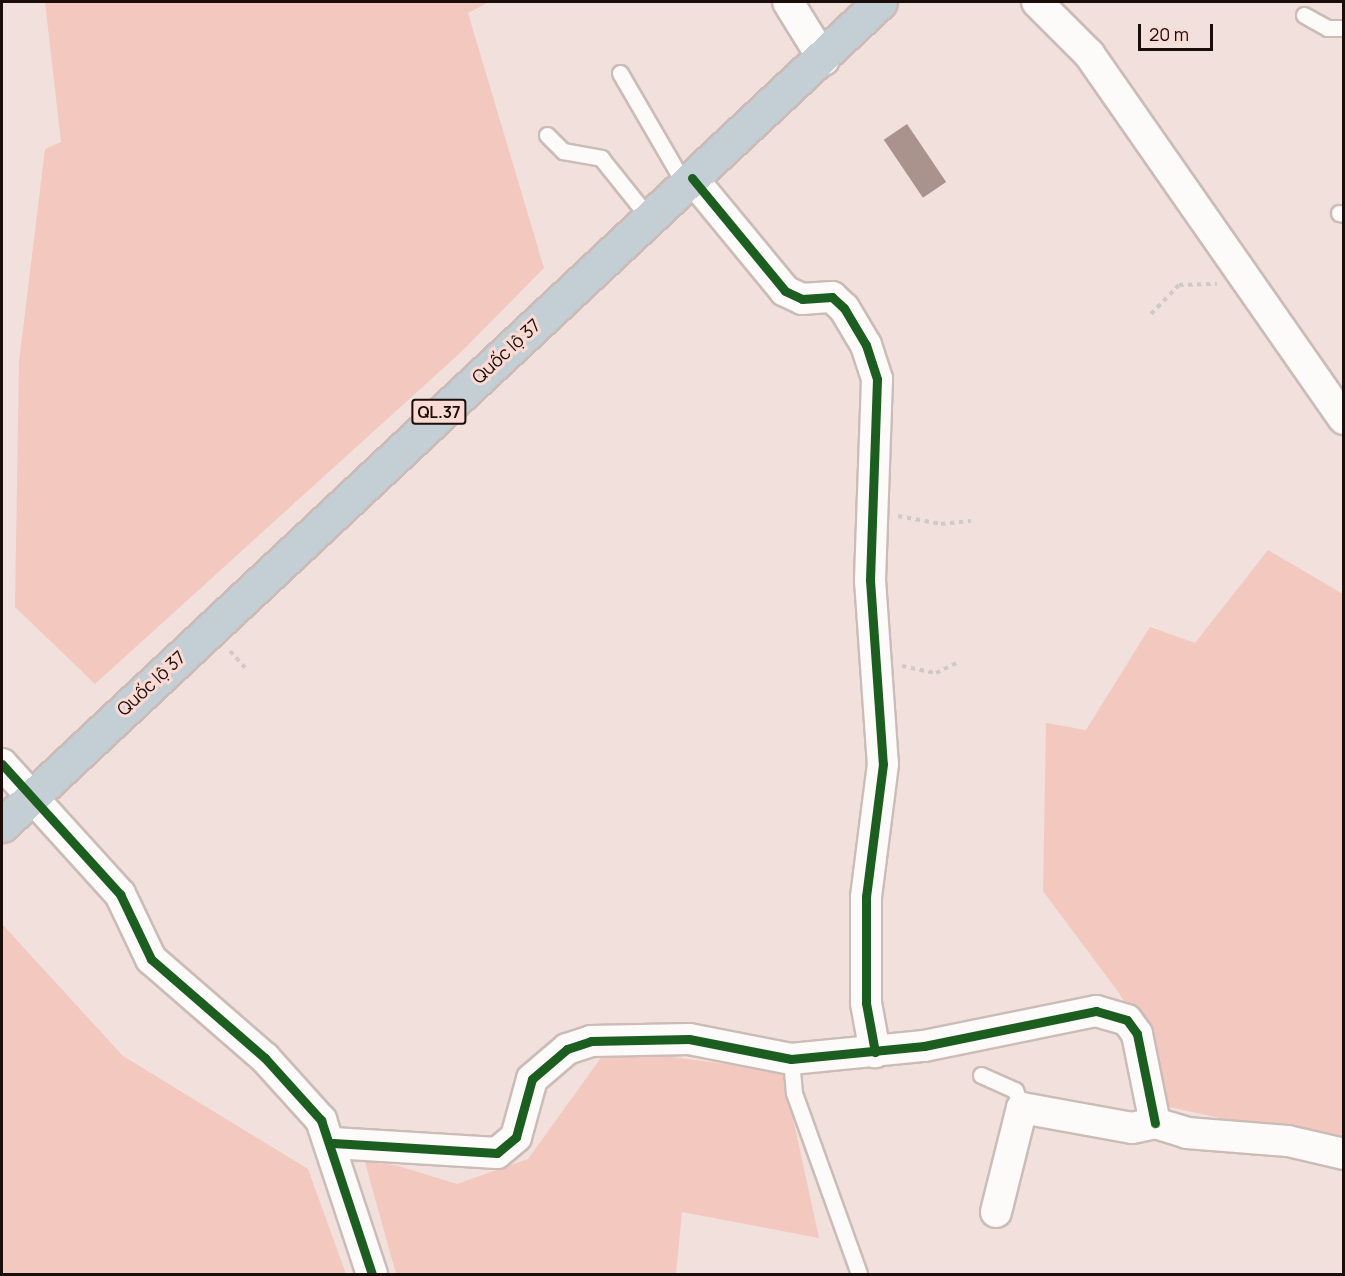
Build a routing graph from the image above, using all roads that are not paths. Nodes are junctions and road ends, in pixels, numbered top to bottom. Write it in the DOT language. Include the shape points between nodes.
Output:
graph roads {
  1 [pos="788,2"];
  2 [pos="880,2"];
  3 [pos="1037,2"];
  4 [pos="1304,15"];
  5 [pos="1344,28"];
  6 [pos="824,60"];
  7 [pos="620,73"];
  8 [pos="547,135"];
  9 [pos="689,182"];
  10 [pos="649,218"];
  11 [pos="1344,419"];
  12 [pos="2,764"];
  13 [pos="32,795"];
  14 [pos="2,825"];
  15 [pos="875,1052"];
  16 [pos="792,1059"];
  17 [pos="981,1075"];
  18 [pos="1022,1108"];
  19 [pos="1155,1124"];
  20 [pos="333,1143"];
  21 [pos="1344,1155"];
  22 [pos="996,1212"];
  23 [pos="372,1275"];
  24 [pos="859,1275"];
  1 -- 6 [label="street"];
  2 -- 6 [label="highway, Quốc lộ 37 / QL.37"];
  3 -- 11 [label="street" via="1089,54"];
  4 -- 5 [label="lane" via="1327,28"];
  6 -- 9 [label="highway, Quốc lộ 37 / QL.37"];
  7 -- 9 [label="lane"];
  8 -- 10 [label="lane" via="563,151 601,158"];
  9 -- 10 [label="highway, Quốc lộ 37 / QL.37"];
  9 -- 15 [label="street" via="785,291 802,299 832,297 866,345 879,397 870,580 883,764 866,897 866,1003"];
  10 -- 13 [label="highway, Quốc lộ 37 / QL.37"];
  12 -- 13 [label="street"];
  13 -- 14 [label="highway, Quốc lộ 37 / QL.37"];
  13 -- 20 [label="street" via="124,900 151,958 266,1058 306,1101"];
  15 -- 16 [label="street"];
  15 -- 19 [label="street" via="1096,1011 1111,1014 1127,1020 1137,1034"];
  16 -- 20 [label="street" via="689,1039 591,1041 567,1049 532,1079 516,1137 497,1154"];
  16 -- 24 [label="lane" via="794,1093"];
  17 -- 18 [label="lane" via="1015,1090"];
  18 -- 19 [label="street" via="1132,1128"];
  18 -- 22 [label="street" via="1016,1114"];
  19 -- 21 [label="street" via="1187,1133 1288,1141"];
  20 -- 23 [label="street"];
}
